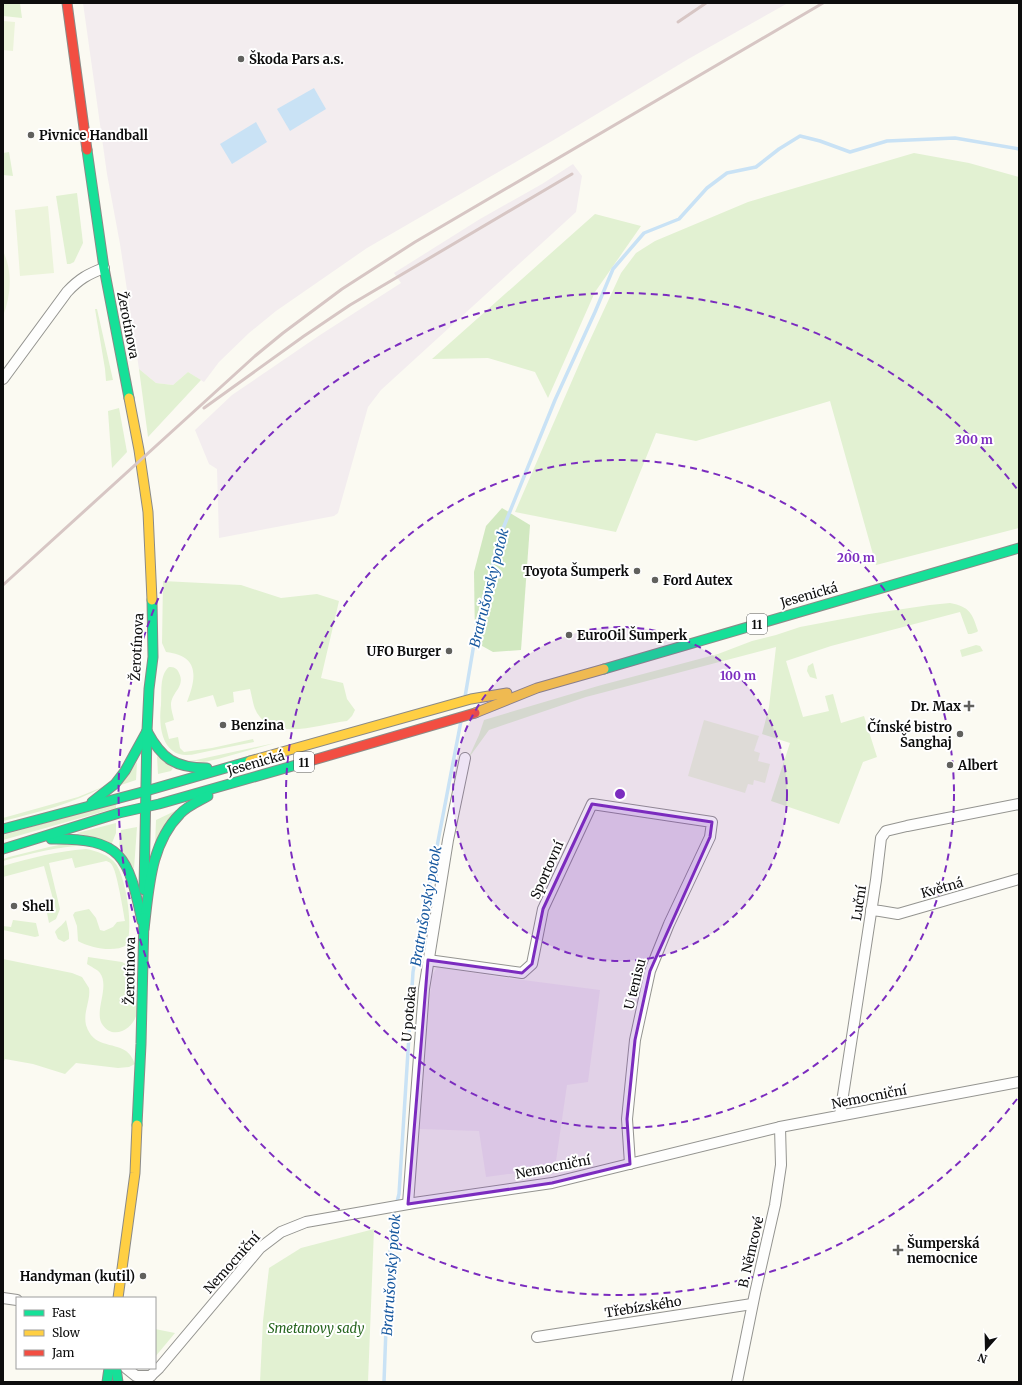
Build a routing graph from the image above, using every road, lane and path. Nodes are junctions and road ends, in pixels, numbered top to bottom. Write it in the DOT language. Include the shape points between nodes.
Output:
graph roads {
  1 [pos="68,3"];
  2 [pos="104,268"];
  3 [pos="3,379"];
  4 [pos="1019,548"];
  5 [pos="537,688"];
  6 [pos="147,731"];
  7 [pos="465,758"];
  8 [pos="226,768"];
  9 [pos="229,784"];
  10 [pos="146,790"];
  11 [pos="1019,804"];
  12 [pos="86,807"];
  13 [pos="146,807"];
  14 [pos="712,822"];
  15 [pos="3,829"];
  16 [pos="33,840"];
  17 [pos="3,849"];
  18 [pos="1019,879"];
  19 [pos="871,910"];
  20 [pos="144,929"];
  21 [pos="428,960"];
  22 [pos="1019,1082"];
  23 [pos="840,1115"];
  24 [pos="780,1127"];
  25 [pos="630,1164"];
  26 [pos="400,1205"];
  27 [pos="118,1297"];
  28 [pos="3,1298"];
  29 [pos="16,1300"];
  30 [pos="752,1304"];
  31 [pos="537,1337"];
  32 [pos="109,1369"];
  33 [pos="116,1369"];
  34 [pos="127,1369"];
  35 [pos="148,1380"];
  36 [pos="107,1382"];
  37 [pos="118,1382"];
  38 [pos="737,1382"];
  1 -- 2 [label="main road, Žerotínova"];
  2 -- 3 [label="street" via="78,280 67,292"];
  2 -- 6 [label="main road, Žerotínova" via="139,450 148,512 153,657 148,689"];
  4 -- 5 [label="main road, Jesenická / 11"];
  5 -- 8 [label="main road, Jesenická / 11" via="454,704"];
  5 -- 9 [label="main road, Jesenická / 11" via="466,715"];
  6 -- 8 [label="main road" via="154,746 174,763 194,769"];
  6 -- 10 [label="main road, Žerotínova"];
  6 -- 12 [label="main road" via="115,784"];
  7 -- 21 [label="street, U potoka"];
  8 -- 10 [label="main road, Jesenická / 11"];
  9 -- 13 [label="main road, Jesenická / 11"];
  9 -- 20 [label="main road" via="180,814 166,834 153,866"];
  10 -- 12 [label="main road, Jesenická / 11"];
  10 -- 13 [label="main road, Žerotínova"];
  11 -- 19 [label="street, Luční" via="886,832 881,838"];
  12 -- 15 [label="main road, Jesenická / 11"];
  13 -- 16 [label="main road, Jesenická / 11"];
  13 -- 20 [label="main road, Žerotínova"];
  14 -- 21 [label="street, Sportovní" via="592,804 543,909 532,964 522,973"];
  14 -- 25 [label="street, U tenisu" via="710,837 650,971 635,1040 627,1119"];
  16 -- 17 [label="main road, Jesenická / 11"];
  16 -- 20 [label="main road" via="90,840 112,850 127,866 132,877"];
  18 -- 19 [label="street, Květná" via="898,914"];
  19 -- 23 [label="street, Luční"];
  20 -- 27 [label="main road, Žerotínova" via="135,1172"];
  21 -- 26 [label="street, U potoka"];
  22 -- 23 [label="street, Nemocniční"];
  23 -- 24 [label="street, Nemocniční"];
  24 -- 25 [label="street, Nemocniční"];
  24 -- 30 [label="street, B. Němcové" via="782,1165"];
  25 -- 26 [label="street, Nemocniční" via="552,1183"];
  26 -- 35 [label="street, Nemocniční" via="306,1222 281,1232 260,1248"];
  28 -- 29 [label="street"];
  30 -- 31 [label="street, Třebízského"];
  30 -- 38 [label="street, B. Němcové"];
  32 -- 36 [label="main road"];
  33 -- 37 [label="main road"];
  34 -- 35 [label="street, Nemocniční" via="136,1376"];
}
